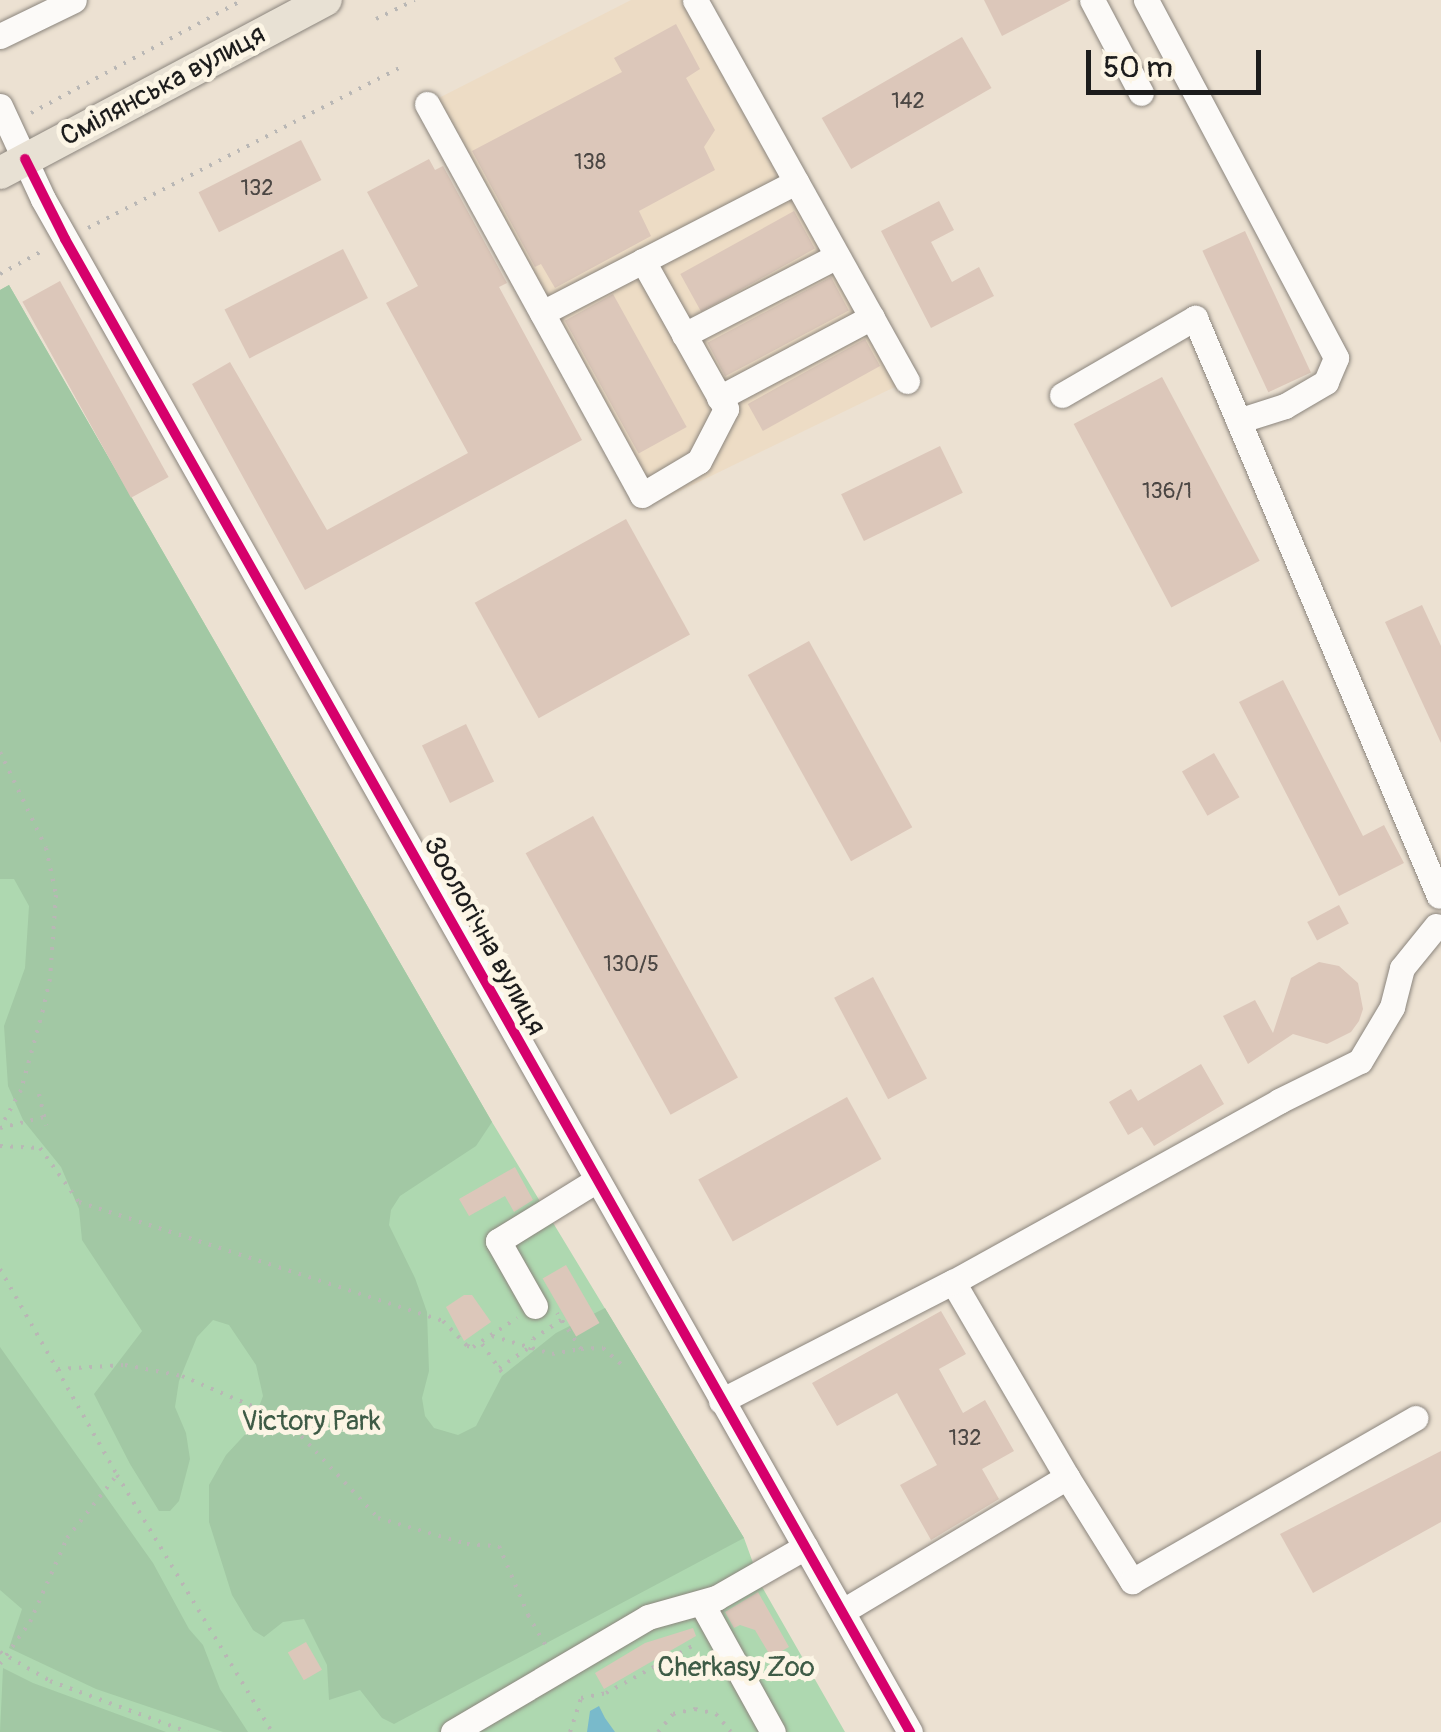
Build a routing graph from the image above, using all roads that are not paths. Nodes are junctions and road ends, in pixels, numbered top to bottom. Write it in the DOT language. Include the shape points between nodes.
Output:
graph roads {
  1 [pos="74,0"];
  2 [pos="326,0"];
  3 [pos="695,0"];
  4 [pos="1092,0"];
  5 [pos="1146,0"];
  6 [pos="0,36"];
  7 [pos="1141,93"];
  8 [pos="427,104"];
  9 [pos="4,115"];
  10 [pos="12,166"];
  11 [pos="796,182"];
  12 [pos="838,256"];
  13 [pos="643,262"];
  14 [pos="542,314"];
  15 [pos="872,317"];
  16 [pos="684,335"];
  17 [pos="907,381"];
  18 [pos="1062,394"];
  19 [pos="719,398"];
  20 [pos="1238,421"];
  21 [pos="1439,896"];
  22 [pos="1436,926"];
  23 [pos="596,1181"];
  24 [pos="953,1282"];
  25 [pos="535,1306"];
  26 [pos="721,1401"];
  27 [pos="1414,1418"];
  28 [pos="1067,1477"];
  29 [pos="805,1546"];
  30 [pos="702,1604"];
  31 [pos="843,1610"];
  32 [pos="453,1732"];
  33 [pos="773,1732"];
  34 [pos="910,1732"];
  1 -- 6 [label="street"];
  2 -- 10 [label="main road, Смілянська вулиця"];
  3 -- 11 [label="street"];
  4 -- 7 [label="street"];
  5 -- 20 [label="street" via="1336,358 1326,382"];
  8 -- 14 [label="street"];
  9 -- 10 [label="street, Зоологічна вулиця"];
  10 -- 23 [label="street, Зоологічна вулиця" via="65,239"];
  11 -- 12 [label="street"];
  11 -- 13 [label="street"];
  12 -- 15 [label="street"];
  12 -- 16 [label="street"];
  13 -- 14 [label="street"];
  13 -- 16 [label="street"];
  14 -- 19 [label="street" via="642,495 699,461 726,409"];
  15 -- 17 [label="street"];
  15 -- 19 [label="street"];
  16 -- 19 [label="street"];
  18 -- 20 [label="street" via="1195,318"];
  20 -- 21 [label="street"];
  22 -- 24 [label="street" via="1402,968 1392,1007 1360,1061"];
  23 -- 25 [label="street" via="498,1242"];
  23 -- 26 [label="street, Зоологічна вулиця"];
  24 -- 26 [label="street"];
  24 -- 28 [label="street"];
  26 -- 29 [label="street, Зоологічна вулиця"];
  27 -- 28 [label="street" via="1132,1582"];
  28 -- 31 [label="street"];
  29 -- 30 [label="street"];
  29 -- 31 [label="street, Зоологічна вулиця"];
  30 -- 32 [label="street" via="648,1616"];
  30 -- 33 [label="street"];
  31 -- 34 [label="street, Зоологічна вулиця"];
}
